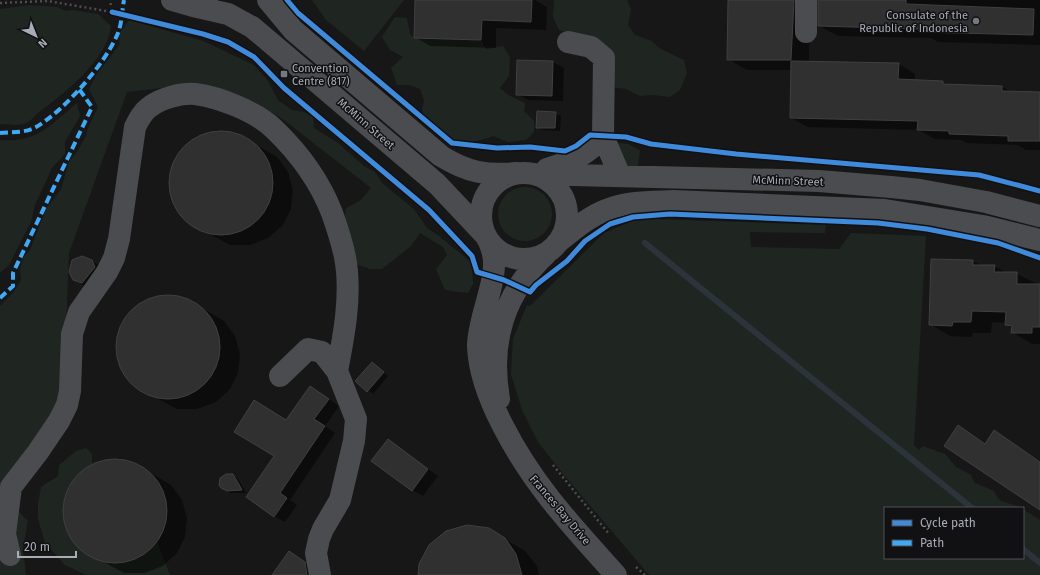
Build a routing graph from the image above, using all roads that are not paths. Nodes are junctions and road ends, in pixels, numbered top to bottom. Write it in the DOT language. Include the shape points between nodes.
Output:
graph roads {
  1 [pos="172,0"];
  2 [pos="217,0"];
  3 [pos="268,0"];
  4 [pos="806,0"];
  5 [pos="193,6"];
  6 [pos="806,32"];
  7 [pos="568,42"];
  8 [pos="603,136"];
  9 [pos="526,174"];
  10 [pos="620,176"];
  11 [pos="1040,216"];
  12 [pos="487,238"];
  13 [pos="1040,240"];
  14 [pos="554,246"];
  15 [pos="337,371"];
  16 [pos="280,376"];
  17 [pos="510,441"];
  18 [pos="10,555"];
  19 [pos="624,568"];
  20 [pos="320,575"];
  1 -- 5 [label="street, McMinn Street"];
  2 -- 5 [label="street" via="210,4"];
  3 -- 9 [label="street, McMinn Street" via="293,30 441,156 455,165 483,174"];
  4 -- 6 [label="street"];
  5 -- 12 [label="street, McMinn Street" via="228,14 252,27 437,184"];
  7 -- 8 [label="street" via="591,47 604,58"];
  8 -- 9 [label="street" via="578,158"];
  8 -- 10 [label="street"];
  9 -- 10 [label="street, McMinn Street"];
  9 -- 12 [label="street" via="506,177 488,192 481,219"];
  9 -- 14 [label="street" via="548,180 556,187 565,205 565,227"];
  10 -- 11 [label="street, McMinn Street" via="819,181 891,187 986,202"];
  12 -- 14 [label="street" via="499,251 517,258 542,255"];
  12 -- 17 [label="street, Frances Bay Drive" via="494,265 479,332 479,358 486,388"];
  13 -- 14 [label="street" via="983,226 885,210 674,201 645,202 606,210 582,223"];
  14 -- 17 [label="street, Frances Bay Drive" via="517,286 508,303 499,333 496,355 499,396"];
  15 -- 16 [label="street" via="322,352 308,349"];
  15 -- 18 [label="street" via="345,327 345,257 332,212 312,175 274,128 254,113 194,94 160,101 150,106 134,127 119,239 114,258 79,312 72,334 70,391 67,405 38,452 11,487 5,534"];
  15 -- 20 [label="street" via="356,419 354,442 342,494 319,539 316,554"];
  17 -- 19 [label="street, Frances Bay Drive" via="530,475 555,508"];
}
